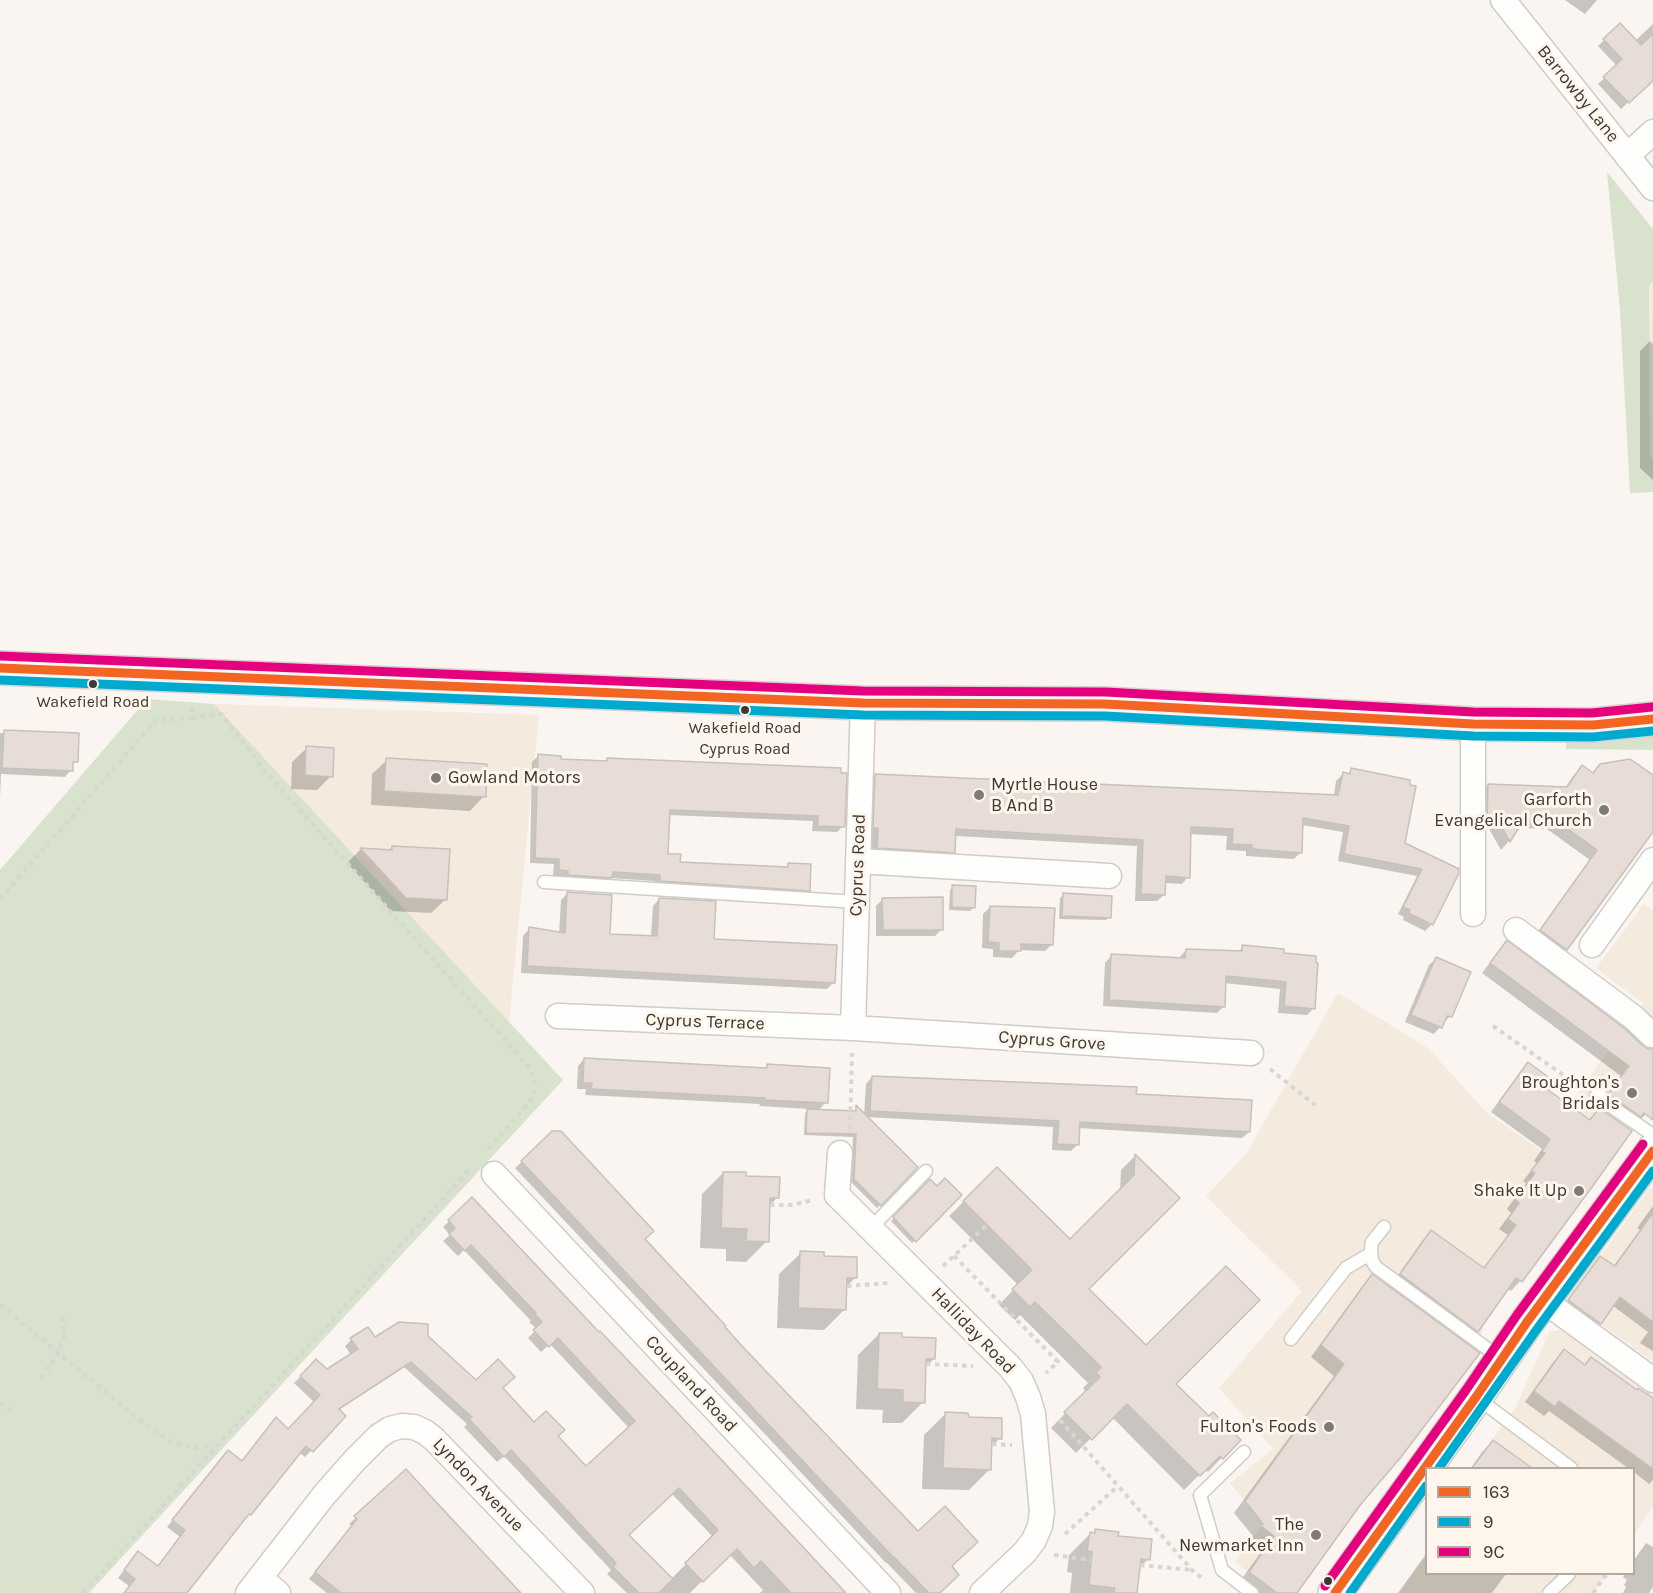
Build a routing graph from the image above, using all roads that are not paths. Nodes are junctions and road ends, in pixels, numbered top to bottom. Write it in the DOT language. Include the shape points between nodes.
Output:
graph roads {
  1 [pos="1503,0"];
  2 [pos="1653,132"];
  3 [pos="1627,156"];
  4 [pos="1653,189"];
  5 [pos="0,668"];
  6 [pos="863,703"];
  7 [pos="1653,719"];
  8 [pos="1473,724"];
  9 [pos="1653,860"];
  10 [pos="858,861"];
  11 [pos="1109,876"];
  12 [pos="544,882"];
  13 [pos="1646,885"];
  14 [pos="857,902"];
  15 [pos="1473,914"];
  16 [pos="1516,930"];
  17 [pos="1592,945"];
  18 [pos="558,1016"];
  19 [pos="853,1028"];
  20 [pos="1652,1035"];
  21 [pos="1251,1053"];
  22 [pos="1599,1092"];
  23 [pos="1653,1135"];
  24 [pos="1653,1151"];
  25 [pos="840,1153"];
  26 [pos="482,1166"];
  27 [pos="926,1171"];
  28 [pos="1384,1227"];
  29 [pos="870,1228"];
  30 [pos="1370,1254"];
  31 [pos="1543,1300"];
  32 [pos="1291,1339"];
  33 [pos="1501,1359"];
  34 [pos="1653,1380"];
  35 [pos="1476,1397"];
  36 [pos="1244,1452"];
  37 [pos="1426,1467"];
  38 [pos="1570,1467"];
  39 [pos="1425,1468"];
  40 [pos="1568,1575"];
  41 [pos="254,1585"];
  42 [pos="278,1593"];
  43 [pos="582,1593"];
  44 [pos="888,1593"];
  45 [pos="982,1593"];
  46 [pos="1252,1593"];
  47 [pos="1335,1593"];
  48 [pos="1549,1593"];
  1 -- 3 [label="street, Barrowby Lane"];
  2 -- 3 [label="street"];
  3 -- 4 [label="street, Barrowby Lane"];
  5 -- 6 [label="main road"];
  6 -- 8 [label="main road" via="1105,704"];
  6 -- 10 [label="street, Cyprus Road"];
  7 -- 8 [label="main road" via="1593,725"];
  8 -- 15 [label="street"];
  9 -- 13 [label="street"];
  10 -- 11 [label="street"];
  10 -- 14 [label="street, Cyprus Road"];
  12 -- 14 [label="lane"];
  13 -- 17 [label="street"];
  14 -- 19 [label="street, Cyprus Road"];
  16 -- 20 [label="street"];
  18 -- 19 [label="street, Cyprus Terrace"];
  19 -- 21 [label="street, Cyprus Grove"];
  22 -- 23 [label="lane"];
  24 -- 31 [label="main road"];
  25 -- 29 [label="street, Halliday Road" via="837,1195"];
  26 -- 44 [label="street, Coupland Road"];
  27 -- 29 [label="lane"];
  28 -- 30 [label="lane" via="1372,1242"];
  29 -- 45 [label="street, Halliday Road" via="1029,1390 1042,1512 1034,1553"];
  30 -- 32 [label="lane" via="1346,1268"];
  30 -- 33 [label="lane" via="1381,1271"];
  31 -- 33 [label="main road"];
  31 -- 34 [label="street"];
  33 -- 35 [label="main road"];
  35 -- 37 [label="main road"];
  35 -- 38 [label="lane"];
  36 -- 46 [label="lane" via="1200,1494 1222,1570"];
  39 -- 47 [label="main road"];
  40 -- 48 [label="lane"];
  41 -- 42 [label="street"];
  41 -- 43 [label="street, Lyndon Avenue" via="355,1460 379,1436 402,1426 414,1427 434,1439"];
}
